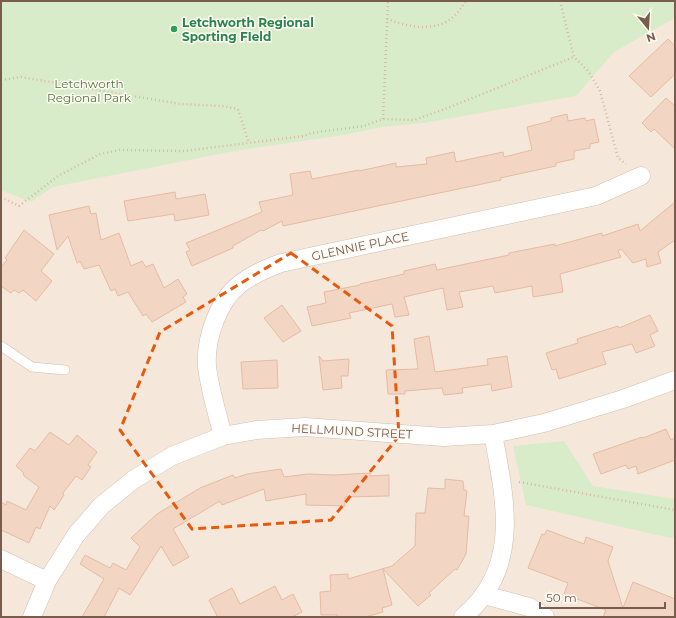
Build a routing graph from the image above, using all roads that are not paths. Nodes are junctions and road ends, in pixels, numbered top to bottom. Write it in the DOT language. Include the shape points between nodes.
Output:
graph roads {
  1 [pos="641,176"];
  2 [pos="1,346"];
  3 [pos="66,370"];
  4 [pos="675,380"];
  5 [pos="493,434"];
  6 [pos="223,436"];
  7 [pos="1,559"];
  8 [pos="48,581"];
  9 [pos="484,595"];
  10 [pos="32,617"];
  11 [pos="463,617"];
  12 [pos="545,617"];
  1 -- 6 [label="street, GLENNIE PLACE" via="596,196 281,263 258,272 239,284 220,309 208,347 207,367"];
  2 -- 3 [label="lane" via="32,367"];
  4 -- 5 [label="street, HELLMUND STREET" via="544,423"];
  5 -- 6 [label="street, HELLMUND STREET" via="444,437 305,427 256,430"];
  5 -- 9 [label="street" via="501,479 505,542 494,578"];
  6 -- 8 [label="street, HELLMUND STREET" via="172,456 133,480 101,506 76,535"];
  7 -- 8 [label="street"];
  8 -- 10 [label="street, HELLMUND STREET"];
  9 -- 11 [label="street"];
  9 -- 12 [label="street" via="529,607"];
}
